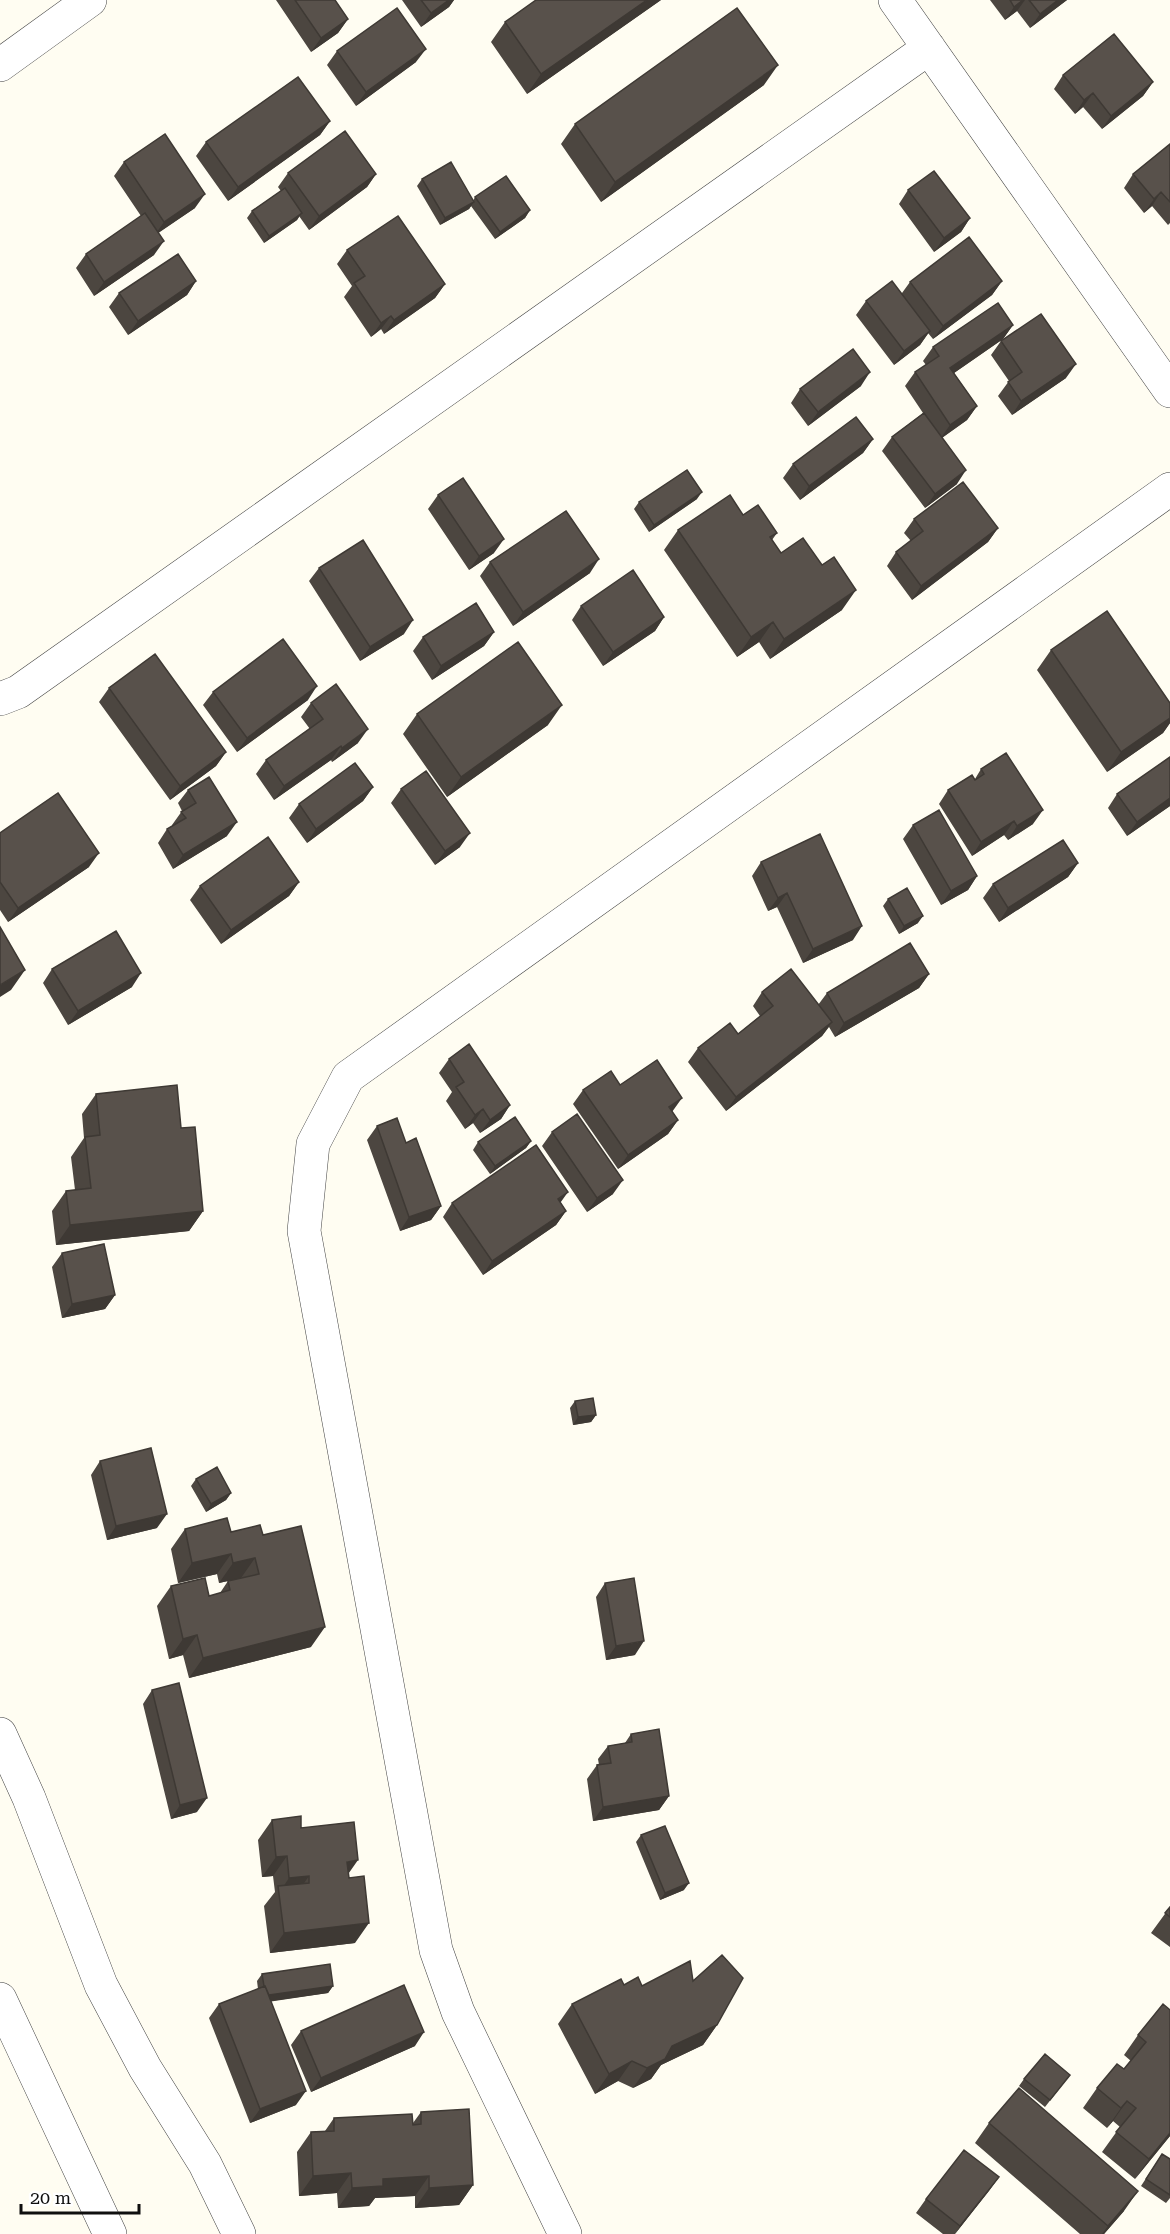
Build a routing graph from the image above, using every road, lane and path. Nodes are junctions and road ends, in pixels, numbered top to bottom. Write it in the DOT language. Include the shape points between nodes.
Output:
graph roads {
  1 [pos="90,0"];
  2 [pos="895,0"];
  3 [pos="929,48"];
  4 [pos="0,65"];
  5 [pos="1170,391"];
  6 [pos="1170,489"];
  7 [pos="0,699"];
  8 [pos="0,1734"];
  9 [pos="0,1999"];
  10 [pos="110,2234"];
  11 [pos="238,2234"];
  12 [pos="565,2234"];
  1 -- 4 [label="street"];
  2 -- 3 [label="street"];
  3 -- 5 [label="street"];
  3 -- 7 [label="street" via="18,692"];
  6 -- 12 [label="street" via="348,1077 312,1144 304,1231 436,1950 458,2012"];
  8 -- 11 [label="street" via="29,1798 100,1985 145,2068 205,2164"];
  9 -- 10 [label="street"];
}
